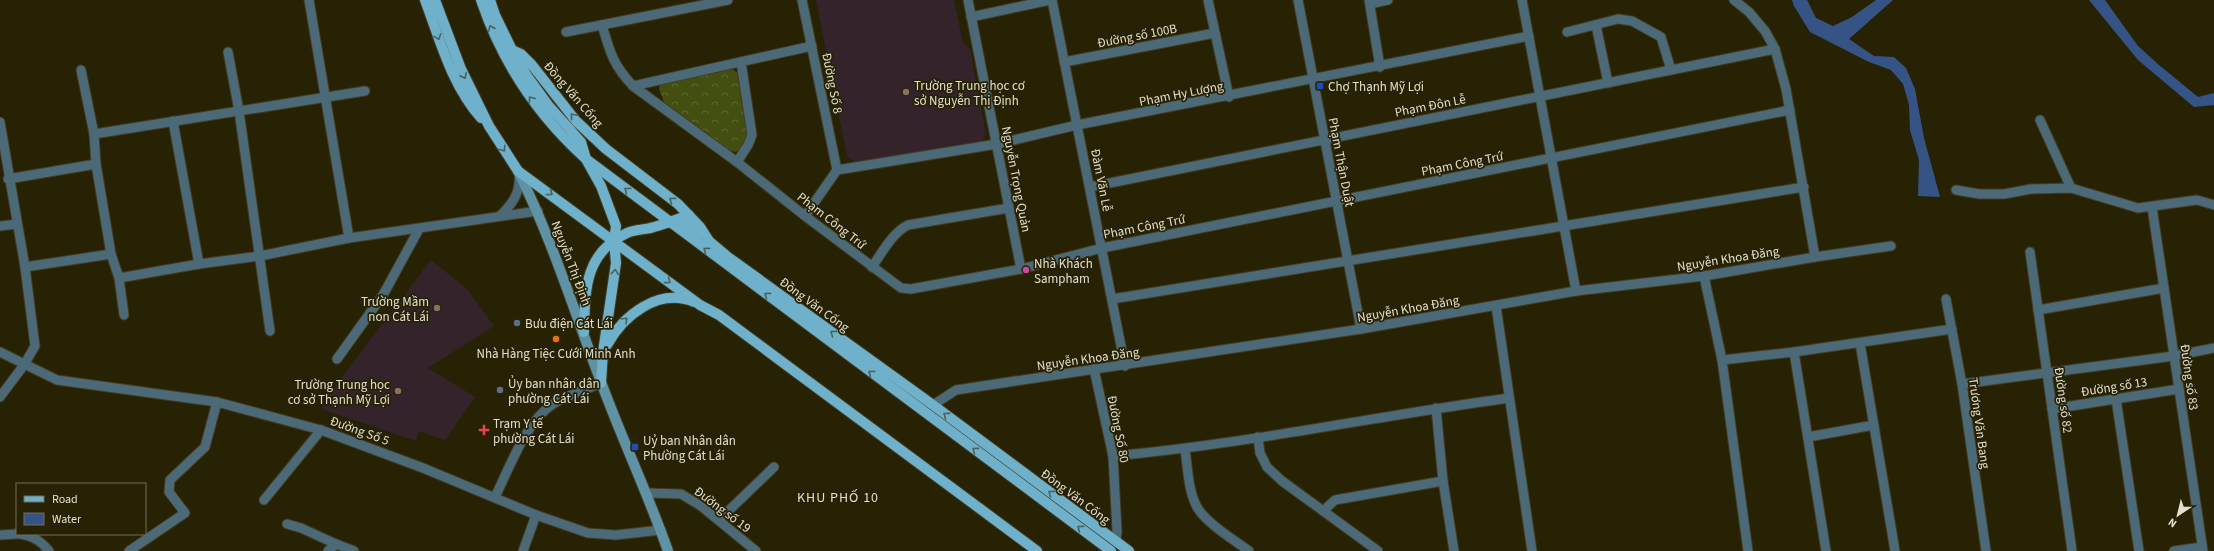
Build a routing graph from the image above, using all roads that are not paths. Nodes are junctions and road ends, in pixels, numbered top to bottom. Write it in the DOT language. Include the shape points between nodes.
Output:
graph roads {
  1 [pos="309,0"];
  2 [pos="425,0"];
  3 [pos="435,0"];
  4 [pos="481,0"];
  5 [pos="490,0"];
  6 [pos="728,0"];
  7 [pos="802,0"];
  8 [pos="968,0"];
  9 [pos="1051,0"];
  10 [pos="1208,0"];
  11 [pos="1298,0"];
  12 [pos="1388,0"];
  13 [pos="1522,0"];
  14 [pos="1734,0"];
  15 [pos="1369,2"];
  16 [pos="971,17"];
  17 [pos="602,25"];
  18 [pos="1596,25"];
  19 [pos="566,32"];
  20 [pos="1567,32"];
  21 [pos="1215,33"];
  22 [pos="1529,36"];
  23 [pos="812,46"];
  24 [pos="1775,50"];
  25 [pos="228,52"];
  26 [pos="508,52"];
  27 [pos="741,62"];
  28 [pos="1064,62"];
  29 [pos="1380,67"];
  30 [pos="81,70"];
  31 [pos="1671,70"];
  32 [pos="1313,80"];
  33 [pos="1608,83"];
  34 [pos="633,86"];
  35 [pos="365,91"];
  36 [pos="327,96"];
  37 [pos="1540,96"];
  38 [pos="1229,97"];
  39 [pos="1790,110"];
  40 [pos="239,111"];
  41 [pos="2040,120"];
  42 [pos="0,122"];
  43 [pos="173,122"];
  44 [pos="1077,125"];
  45 [pos="489,126"];
  46 [pos="94,134"];
  47 [pos="1325,140"];
  48 [pos="997,144"];
  49 [pos="586,158"];
  50 [pos="1552,158"];
  51 [pos="738,162"];
  52 [pos="96,164"];
  53 [pos="837,170"];
  54 [pos="518,171"];
  55 [pos="8,178"];
  56 [pos="1090,187"];
  57 [pos="1804,187"];
  58 [pos="2071,188"];
  59 [pos="1956,190"];
  60 [pos="1336,201"];
  61 [pos="2214,205"];
  62 [pos="2152,207"];
  63 [pos="1009,208"];
  64 [pos="538,211"];
  65 [pos="689,215"];
  66 [pos="500,216"];
  67 [pos="805,216"];
  68 [pos="669,223"];
  69 [pos="17,224"];
  70 [pos="1564,225"];
  71 [pos="0,226"];
  72 [pos="419,228"];
  73 [pos="652,228"];
  74 [pos="688,236"];
  75 [pos="349,238"];
  76 [pos="614,241"];
  77 [pos="709,241"];
  78 [pos="1891,246"];
  79 [pos="1102,248"];
  80 [pos="2030,252"];
  81 [pos="111,254"];
  82 [pos="260,256"];
  83 [pos="1815,256"];
  84 [pos="726,260"];
  85 [pos="1348,260"];
  86 [pos="199,264"];
  87 [pos="25,267"];
  88 [pos="872,267"];
  89 [pos="1022,269"];
  90 [pos="1704,276"];
  91 [pos="119,278"];
  92 [pos="2164,288"];
  93 [pos="1576,291"];
  94 [pos="1112,299"];
  95 [pos="1946,299"];
  96 [pos="700,305"];
  97 [pos="1496,306"];
  98 [pos="2038,310"];
  99 [pos="124,315"];
  100 [pos="1952,329"];
  101 [pos="1361,330"];
  102 [pos="270,331"];
  103 [pos="584,332"];
  104 [pos="1860,343"];
  105 [pos="2214,348"];
  106 [pos="0,352"];
  107 [pos="603,352"];
  108 [pos="1794,352"];
  109 [pos="2174,356"];
  110 [pos="337,359"];
  111 [pos="1722,360"];
  112 [pos="24,365"];
  113 [pos="1124,366"];
  114 [pos="1094,369"];
  115 [pos="2047,374"];
  116 [pos="601,383"];
  117 [pos="1962,384"];
  118 [pos="2179,390"];
  119 [pos="0,397"];
  120 [pos="1509,398"];
  121 [pos="2116,399"];
  122 [pos="217,402"];
  123 [pos="933,405"];
  124 [pos="1436,408"];
  125 [pos="2052,409"];
  126 [pos="1874,425"];
  127 [pos="321,430"];
  128 [pos="1258,437"];
  129 [pos="1808,437"];
  130 [pos="1185,450"];
  131 [pos="1113,456"];
  132 [pos="774,467"];
  133 [pos="1443,481"];
  134 [pos="647,493"];
  135 [pos="495,497"];
  136 [pos="264,500"];
  137 [pos="1323,511"];
  138 [pos="536,515"];
  139 [pos="719,520"];
  140 [pos="287,524"];
  141 [pos="661,530"];
  142 [pos="16,534"];
  143 [pos="0,535"];
  144 [pos="26,535"];
  145 [pos="1017,540"];
  146 [pos="336,544"];
  147 [pos="1113,548"];
  148 [pos="2203,549"];
  149 [pos="49,551"];
  150 [pos="129,551"];
  151 [pos="328,551"];
  152 [pos="354,551"];
  153 [pos="523,551"];
  154 [pos="668,551"];
  155 [pos="756,551"];
  156 [pos="1026,551"];
  157 [pos="1037,551"];
  158 [pos="1129,551"];
  159 [pos="1249,551"];
  160 [pos="1378,551"];
  161 [pos="1454,551"];
  162 [pos="1532,551"];
  163 [pos="1748,551"];
  164 [pos="1826,551"];
  165 [pos="1895,551"];
  166 [pos="1986,551"];
  167 [pos="2072,551"];
  168 [pos="2139,551"];
  169 [pos="2174,551"];
  1 -- 36 [label="street"];
  2 -- 45 [label="main road, Nguyễn Thị Định, one-way" via="454,78 470,106"];
  3 -- 45 [label="main road, Nguyễn Thị Định, one-way" via="458,63"];
  26 -- 4 [label="main road, one-way" via="493,33"];
  5 -- 26 [label="main road"];
  6 -- 17 [label="street"];
  7 -- 23 [label="street, Đường Số 8"];
  8 -- 16 [label="street, Nguyễn Trọng Quản"];
  9 -- 16 [label="street"];
  9 -- 28 [label="street, Đàm Văn Lễ"];
  10 -- 21 [label="street"];
  11 -- 32 [label="street, Phạm Thận Duật"];
  12 -- 15 [label="street"];
  13 -- 22 [label="street"];
  14 -- 24 [label="street" via="1749,12 1765,31"];
  15 -- 29 [label="street"];
  16 -- 48 [label="street, Nguyễn Trọng Quản"];
  17 -- 19 [label="street"];
  17 -- 34 [label="street, Phạm Công Trứ" via="613,62"];
  18 -- 20 [label="street"];
  18 -- 31 [label="street" via="1618,19 1632,20 1650,30 1661,37"];
  18 -- 33 [label="street"];
  21 -- 28 [label="street, Đường số 100B"];
  21 -- 38 [label="street"];
  22 -- 29 [label="street, Phạm Hy Lượng"];
  22 -- 37 [label="street"];
  23 -- 27 [label="street"];
  23 -- 53 [label="street, Đường Số 8"];
  24 -- 31 [label="street, Phạm Đôn Lễ"];
  24 -- 39 [label="street"];
  25 -- 40 [label="street"];
  49 -- 26 [label="main road, one-way" via="581,142 548,105"];
  65 -- 26 [label="main road, Đồng Văn Cống, one-way" via="606,149 576,121 532,65 520,54"];
  27 -- 34 [label="street"];
  27 -- 51 [label="street" via="752,135"];
  28 -- 44 [label="street, Đàm Văn Lễ"];
  29 -- 32 [label="street, Phạm Hy Lượng"];
  30 -- 46 [label="street"];
  31 -- 33 [label="street, Phạm Đôn Lễ"];
  32 -- 38 [label="street, Phạm Hy Lượng"];
  32 -- 47 [label="street, Phạm Thận Duật"];
  33 -- 37 [label="street, Phạm Đôn Lễ"];
  34 -- 51 [label="street, Phạm Công Trứ"];
  35 -- 36 [label="street"];
  36 -- 40 [label="street"];
  36 -- 75 [label="street"];
  37 -- 47 [label="street, Phạm Đôn Lễ"];
  37 -- 50 [label="street"];
  38 -- 44 [label="street, Phạm Hy Lượng"];
  39 -- 50 [label="street, Phạm Công Trứ"];
  39 -- 57 [label="street"];
  40 -- 43 [label="street"];
  40 -- 82 [label="street"];
  41 -- 58 [label="street"];
  42 -- 55 [label="street"];
  43 -- 46 [label="street"];
  43 -- 86 [label="street"];
  44 -- 48 [label="street, Phạm Hy Lượng"];
  44 -- 56 [label="street, Đàm Văn Lễ"];
  45 -- 54 [label="main road, Nguyễn Thị Định, one-way"];
  46 -- 52 [label="street"];
  47 -- 56 [label="street, Phạm Đôn Lễ"];
  47 -- 60 [label="street, Phạm Thận Duật"];
  48 -- 53 [label="street, Phạm Hy Lượng"];
  48 -- 63 [label="street, Nguyễn Trọng Quản"];
  68 -- 49 [label="main road, Đồng Văn Cống, one-way"];
  49 -- 76 [label="main road" via="611,210 616,226"];
  50 -- 60 [label="street, Phạm Công Trứ"];
  50 -- 70 [label="street"];
  51 -- 67 [label="street, Phạm Công Trứ"];
  52 -- 55 [label="street"];
  52 -- 81 [label="street"];
  53 -- 67 [label="street"];
  54 -- 64 [label="main road, Nguyễn Thị Định"];
  54 -- 66 [label="street" via="518,192 511,205"];
  54 -- 76 [label="main road, one-way"];
  55 -- 69 [label="street"];
  56 -- 79 [label="street, Đàm Văn Lễ"];
  57 -- 70 [label="street"];
  57 -- 83 [label="street"];
  58 -- 59 [label="street" via="2031,189 1992,194"];
  58 -- 62 [label="street" via="2138,208"];
  60 -- 79 [label="street, Phạm Công Trứ"];
  60 -- 85 [label="street, Phạm Thận Duật"];
  61 -- 62 [label="street" via="2197,200"];
  62 -- 92 [label="street, Đường số 83"];
  63 -- 88 [label="street" via="901,229"];
  63 -- 89 [label="street, Nguyễn Trọng Quản"];
  64 -- 66 [label="street"];
  64 -- 103 [label="main road, Nguyễn Thị Định"];
  65 -- 68 [label="main road"];
  65 -- 77 [label="main road, Đồng Văn Cống"];
  66 -- 72 [label="street"];
  67 -- 88 [label="street, Phạm Công Trứ"];
  68 -- 73 [label="main road"];
  68 -- 74 [label="main road, Đồng Văn Cống"];
  68 -- 77 [label="main road" via="689,226"];
  69 -- 71 [label="street"];
  69 -- 87 [label="street"];
  70 -- 85 [label="street"];
  70 -- 93 [label="street"];
  72 -- 75 [label="street"];
  72 -- 110 [label="street" via="382,295"];
  73 -- 74 [label="main road"];
  73 -- 76 [label="main road" via="628,233"];
  84 -- 74 [label="main road, Đồng Văn Cống, one-way"];
  75 -- 82 [label="street"];
  76 -- 96 [label="main road, one-way"];
  76 -- 103 [label="main road" via="594,262 588,279 584,292"];
  107 -- 76 [label="main road, one-way" via="616,263"];
  77 -- 84 [label="main road, Đồng Văn Cống"];
  78 -- 83 [label="street, Nguyễn Khoa Đăng"];
  79 -- 89 [label="street, Phạm Công Trứ"];
  79 -- 94 [label="street, Đàm Văn Lễ"];
  80 -- 98 [label="street, Đường số 82"];
  81 -- 87 [label="street"];
  81 -- 91 [label="street"];
  82 -- 86 [label="street"];
  82 -- 102 [label="street"];
  83 -- 90 [label="street, Nguyễn Khoa Đăng"];
  123 -- 84 [label="main road, Đồng Văn Cống, one-way"];
  147 -- 84 [label="main road, Đồng Văn Cống, one-way"];
  85 -- 94 [label="street"];
  85 -- 101 [label="street, Phạm Thận Duật"];
  86 -- 91 [label="street"];
  87 -- 112 [label="street" via="35,346"];
  88 -- 89 [label="street, Phạm Công Trứ" via="901,288 911,289"];
  90 -- 93 [label="street, Nguyễn Khoa Đăng"];
  90 -- 111 [label="street"];
  91 -- 99 [label="street"];
  92 -- 98 [label="street"];
  92 -- 109 [label="street, Đường số 83"];
  93 -- 97 [label="street, Nguyễn Khoa Đăng"];
  94 -- 113 [label="street, Đàm Văn Lễ"];
  95 -- 100 [label="street, Trương Văn Bang"];
  107 -- 96 [label="main road, one-way" via="621,324 643,306 671,299 687,299"];
  96 -- 145 [label="main road" via="719,315"];
  97 -- 101 [label="street, Nguyễn Khoa Đăng"];
  97 -- 120 [label="street"];
  98 -- 115 [label="street, Đường số 82"];
  100 -- 104 [label="street"];
  100 -- 117 [label="street, Trương Văn Bang"];
  101 -- 113 [label="street, Nguyễn Khoa Đăng"];
  103 -- 116 [label="main road, Nguyễn Thị Định"];
  104 -- 108 [label="street"];
  104 -- 126 [label="street"];
  105 -- 109 [label="street"];
  106 -- 112 [label="street, Đường Số 5"];
  107 -- 116 [label="main road"];
  108 -- 111 [label="street"];
  108 -- 129 [label="street"];
  109 -- 115 [label="street"];
  109 -- 118 [label="street, Đường số 83"];
  111 -- 163 [label="street"];
  112 -- 119 [label="street"];
  112 -- 122 [label="street, Đường Số 5" via="56,380"];
  113 -- 114 [label="street, Nguyễn Khoa Đăng"];
  114 -- 123 [label="street, Nguyễn Khoa Đăng" via="956,390"];
  114 -- 131 [label="street, Đường Số 80"];
  115 -- 117 [label="street"];
  115 -- 125 [label="street, Đường số 82"];
  116 -- 134 [label="main road, Nguyễn Thị Định"];
  116 -- 135 [label="street" via="553,404 539,416 519,448"];
  117 -- 166 [label="street, Trương Văn Bang"];
  118 -- 121 [label="street, Đường số 13"];
  118 -- 148 [label="street, Đường số 83"];
  120 -- 124 [label="street"];
  120 -- 162 [label="street"];
  121 -- 125 [label="street, Đường số 13"];
  121 -- 168 [label="street"];
  122 -- 127 [label="street, Đường Số 5"];
  122 -- 150 [label="street" via="205,447 170,480 169,492 185,513"];
  147 -- 123 [label="main road, Đồng Văn Cống, one-way"];
  124 -- 128 [label="street"];
  124 -- 133 [label="street"];
  125 -- 167 [label="street, Đường số 82"];
  126 -- 129 [label="street"];
  126 -- 165 [label="street"];
  127 -- 135 [label="street, Đường Số 5"];
  127 -- 136 [label="street"];
  128 -- 130 [label="street"];
  128 -- 137 [label="street" via="1260,453 1267,467"];
  129 -- 164 [label="street"];
  130 -- 131 [label="street"];
  130 -- 159 [label="street" via="1191,493 1197,508"];
  131 -- 147 [label="street, Đường Số 80" via="1117,530"];
  132 -- 139 [label="street"];
  133 -- 137 [label="street" via="1335,500"];
  133 -- 161 [label="street"];
  134 -- 139 [label="street, Đường số 19" via="681,494"];
  134 -- 141 [label="main road, Nguyễn Thị Định"];
  135 -- 138 [label="street, Đường Số 5"];
  137 -- 160 [label="street"];
  138 -- 141 [label="street, Đường Số 5" via="588,533 616,535"];
  138 -- 153 [label="street"];
  139 -- 155 [label="street, Đường số 19"];
  140 -- 146 [label="street"];
  141 -- 154 [label="main road, Nguyễn Thị Định"];
  142 -- 143 [label="street"];
  144 -- 149 [label="street" via="42,542"];
  145 -- 156 [label="main road"];
  145 -- 157 [label="main road"];
  146 -- 151 [label="street"];
  146 -- 152 [label="street"];
  147 -- 158 [label="main road, Đồng Văn Cống"];
  148 -- 169 [label="street"];
}
